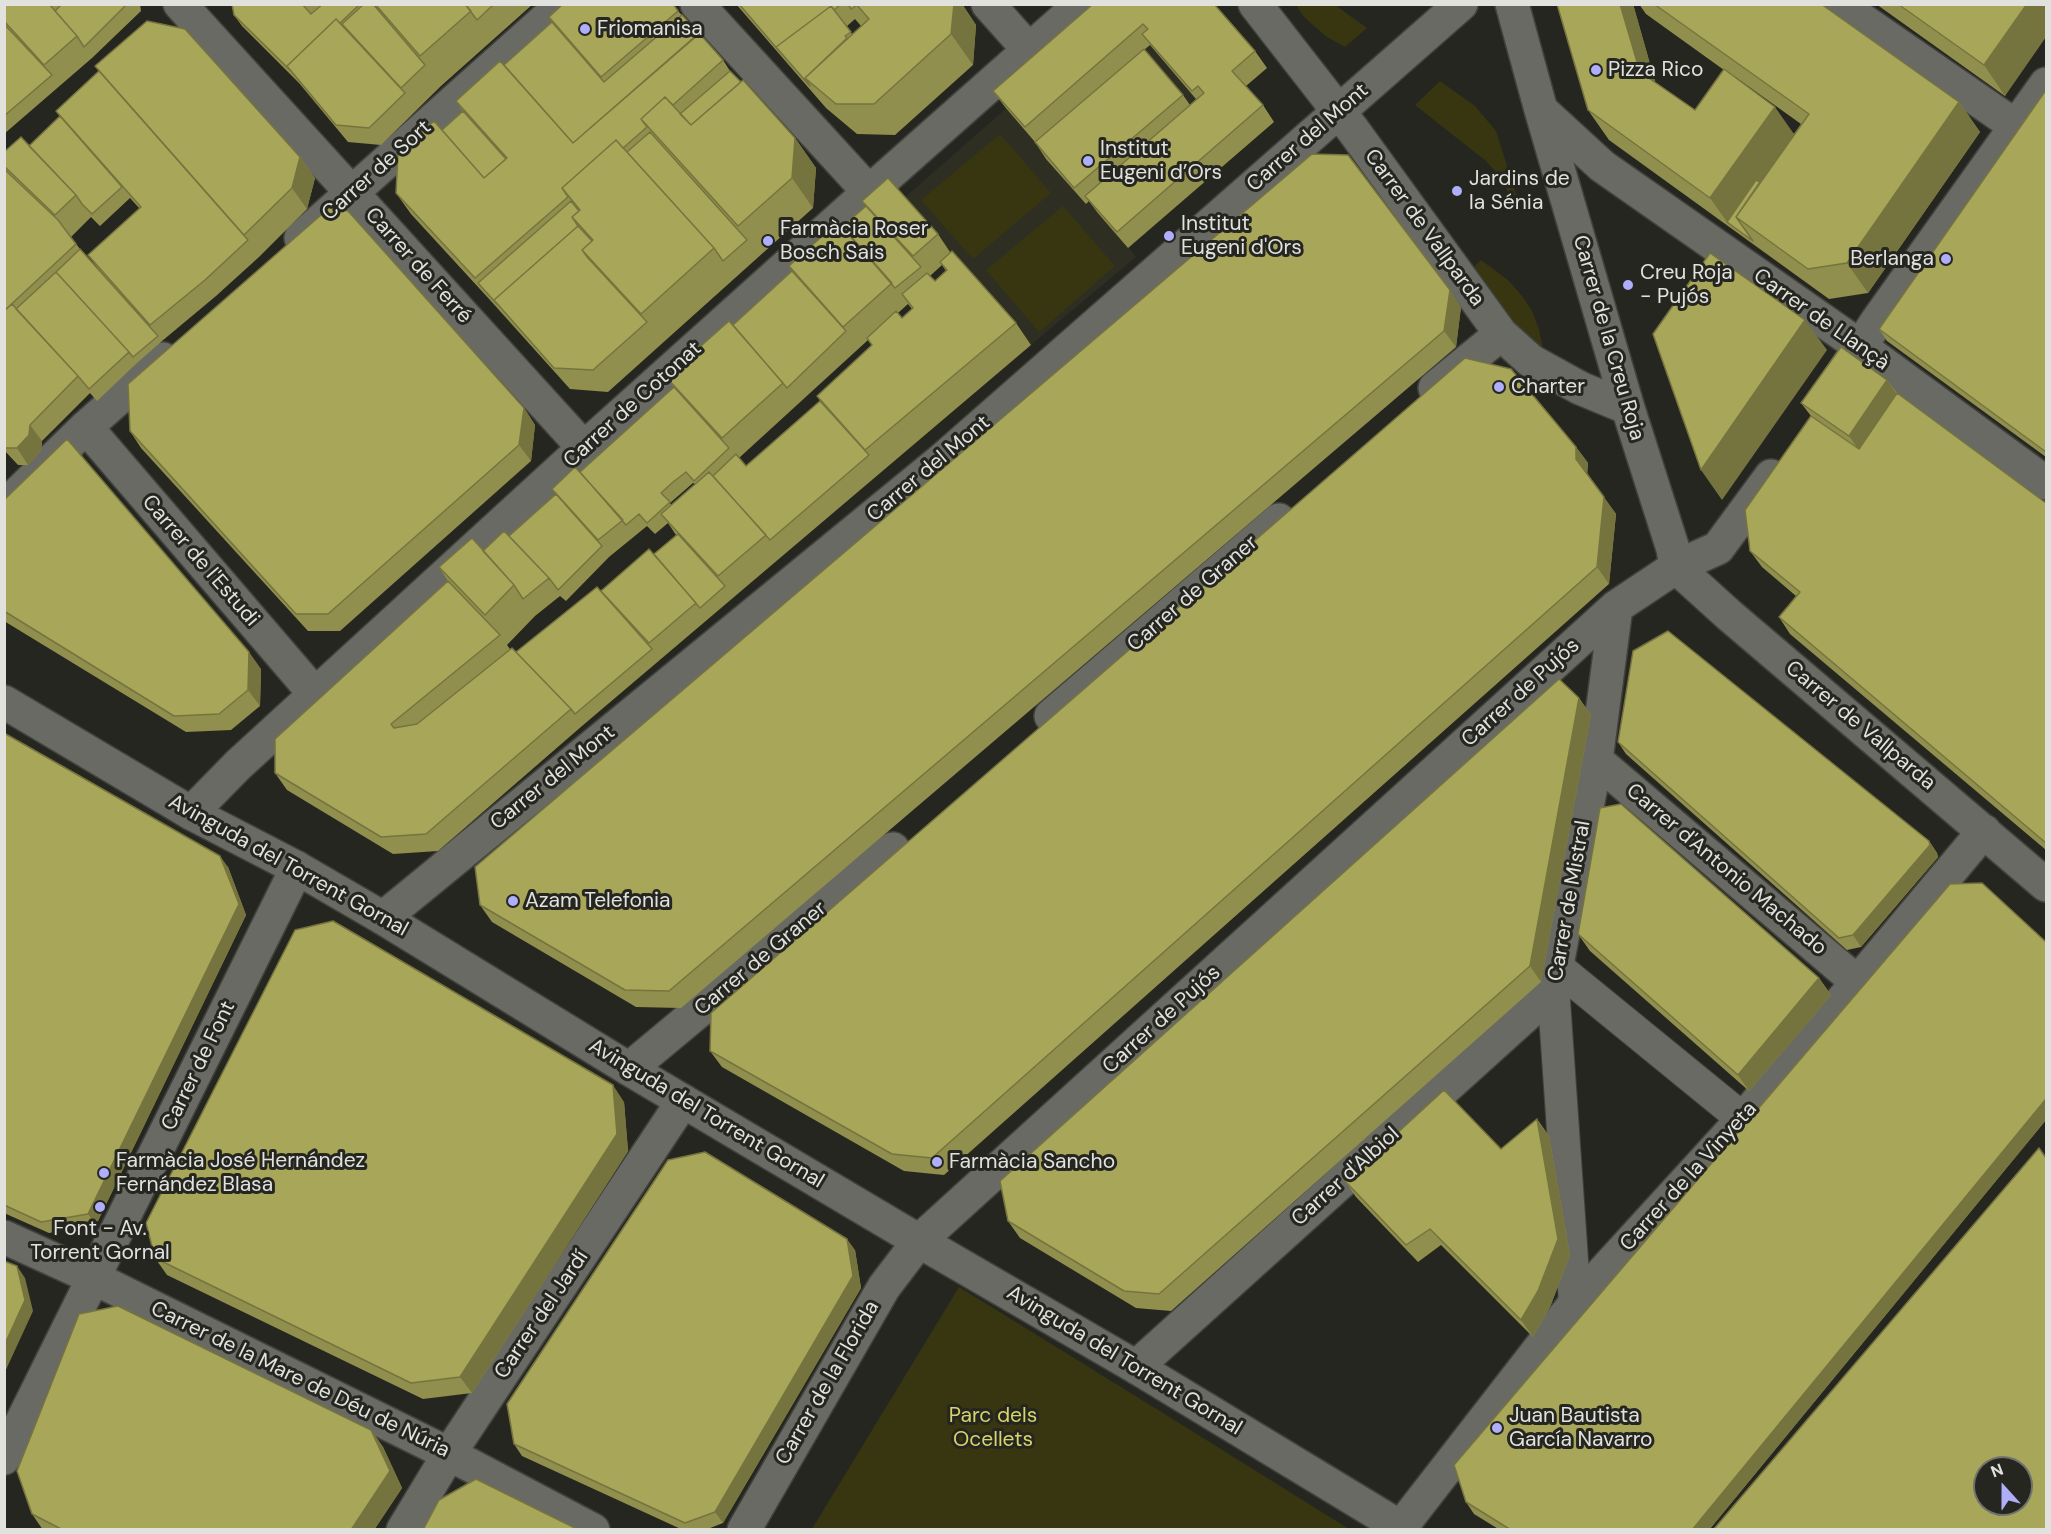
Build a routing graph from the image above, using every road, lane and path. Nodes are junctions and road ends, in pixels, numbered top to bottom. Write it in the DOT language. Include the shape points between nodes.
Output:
graph roads {
  1 [pos="563,4"];
  2 [pos="697,4"];
  3 [pos="988,4"];
  4 [pos="1081,4"];
  5 [pos="1255,4"];
  6 [pos="1461,4"];
  7 [pos="1512,4"];
  8 [pos="1839,4"];
  9 [pos="180,11"];
  10 [pos="1029,50"];
  11 [pos="2046,84"];
  12 [pos="1541,110"];
  13 [pos="1339,111"];
  14 [pos="2017,128"];
  15 [pos="869,192"];
  16 [pos="352,194"];
  17 [pos="282,255"];
  18 [pos="1501,334"];
  19 [pos="184,341"];
  20 [pos="1861,347"];
  21 [pos="1417,404"];
  22 [pos="1628,408"];
  23 [pos="1809,423"];
  24 [pos="86,427"];
  25 [pos="584,448"];
  26 [pos="1788,452"];
  27 [pos="2046,483"];
  28 [pos="1299,503"];
  29 [pos="4,507"];
  30 [pos="1676,567"];
  31 [pos="1616,607"];
  32 [pos="315,694"];
  33 [pos="4,702"];
  34 [pos="1051,716"];
  35 [pos="1596,760"];
  36 [pos="191,813"];
  37 [pos="1984,831"];
  38 [pos="893,849"];
  39 [pos="297,868"];
  40 [pos="2046,885"];
  41 [pos="383,918"];
  42 [pos="1556,977"];
  43 [pos="1856,981"];
  44 [pos="629,1069"];
  45 [pos="683,1101"];
  46 [pos="1743,1119"];
  47 [pos="4,1237"];
  48 [pos="919,1241"];
  49 [pos="94,1278"];
  50 [pos="1575,1304"];
  51 [pos="1136,1367"];
  52 [pos="449,1454"];
  53 [pos="4,1458"];
  54 [pos="1393,1526"];
  55 [pos="403,1530"];
  56 [pos="593,1530"];
  57 [pos="744,1530"];
  1 -- 16 [label="street, Carrer de Sort"];
  2 -- 15 [label="street"];
  3 -- 10 [label="street"];
  4 -- 10 [label="street, Carrer de Cotonat"];
  5 -- 13 [label="street, Carrer de Vallparda"];
  6 -- 13 [label="street, Carrer del Mont"];
  7 -- 12 [label="street, Carrer de la Creu Roja"];
  8 -- 14 [label="street"];
  9 -- 16 [label="street, Carrer de Ferré"];
  10 -- 15 [label="street, Carrer de Cotonat"];
  11 -- 14 [label="street"];
  12 -- 20 [label="street, Carrer de Llançà" via="1602,166"];
  12 -- 22 [label="street, Carrer de la Creu Roja"];
  13 -- 18 [label="street, Carrer de Vallparda"];
  13 -- 41 [label="street, Carrer del Mont" via="943,459"];
  14 -- 20 [label="street"];
  15 -- 25 [label="street, Carrer de Cotonat"];
  16 -- 17 [label="street, Carrer de Sort"];
  16 -- 25 [label="street, Carrer de Ferré"];
  18 -- 21 [label="street"];
  18 -- 22 [label="street, Carrer de Vallparda" via="1531,361"];
  19 -- 24 [label="street"];
  20 -- 23 [label="street"];
  20 -- 27 [label="street, Carrer de Llançà"];
  22 -- 30 [label="street, Carrer de la Creu Roja"];
  24 -- 29 [label="street"];
  24 -- 32 [label="street, Carrer de l'Estudi"];
  25 -- 32 [label="street, Carrer de Cotonat"];
  26 -- 30 [label="street, Carrer de Pujós" via="1718,548"];
  28 -- 34 [label="street, Carrer de Graner"];
  30 -- 31 [label="street, Carrer de Pujós"];
  30 -- 37 [label="street, Carrer de Vallparda"];
  31 -- 35 [label="street, Carrer de Mistral"];
  31 -- 48 [label="street, Carrer de Pujós"];
  32 -- 36 [label="street, Carrer de Cotonat"];
  33 -- 36 [label="street, Avinguda del Torrent Gornal"];
  35 -- 42 [label="street, Carrer de Mistral"];
  35 -- 43 [label="street, Carrer d'Antonio Machado"];
  36 -- 39 [label="street, Avinguda del Torrent Gornal"];
  37 -- 40 [label="street, Carrer de Vallparda"];
  37 -- 43 [label="street, Carrer de la Vinyeta"];
  38 -- 44 [label="street, Carrer de Graner"];
  39 -- 41 [label="street, Avinguda del Torrent Gornal"];
  39 -- 49 [label="street, Carrer de Font"];
  41 -- 44 [label="street, Avinguda del Torrent Gornal"];
  42 -- 46 [label="street"];
  42 -- 50 [label="street, Carrer de Mistral"];
  42 -- 51 [label="street, Carrer d'Albiol" via="1546,997"];
  43 -- 46 [label="street, Carrer de la Vinyeta"];
  44 -- 45 [label="street, Avinguda del Torrent Gornal"];
  45 -- 48 [label="street, Avinguda del Torrent Gornal"];
  45 -- 52 [label="street, Carrer del Jardí"];
  46 -- 50 [label="street, Carrer de la Vinyeta"];
  47 -- 49 [label="street, Carrer de la Mare de Déu de Núria"];
  48 -- 51 [label="street, Avinguda del Torrent Gornal"];
  48 -- 57 [label="street, Carrer de la Florida" via="884,1287"];
  49 -- 52 [label="street, Carrer de la Mare de Déu de Núria"];
  49 -- 53 [label="street, Carrer de Font"];
  50 -- 54 [label="street, Carrer de la Vinyeta"];
  51 -- 54 [label="street, Avinguda del Torrent Gornal"];
  52 -- 55 [label="street, Carrer del Jardí"];
  52 -- 56 [label="street, Carrer de la Mare de Déu de Núria"];
}
